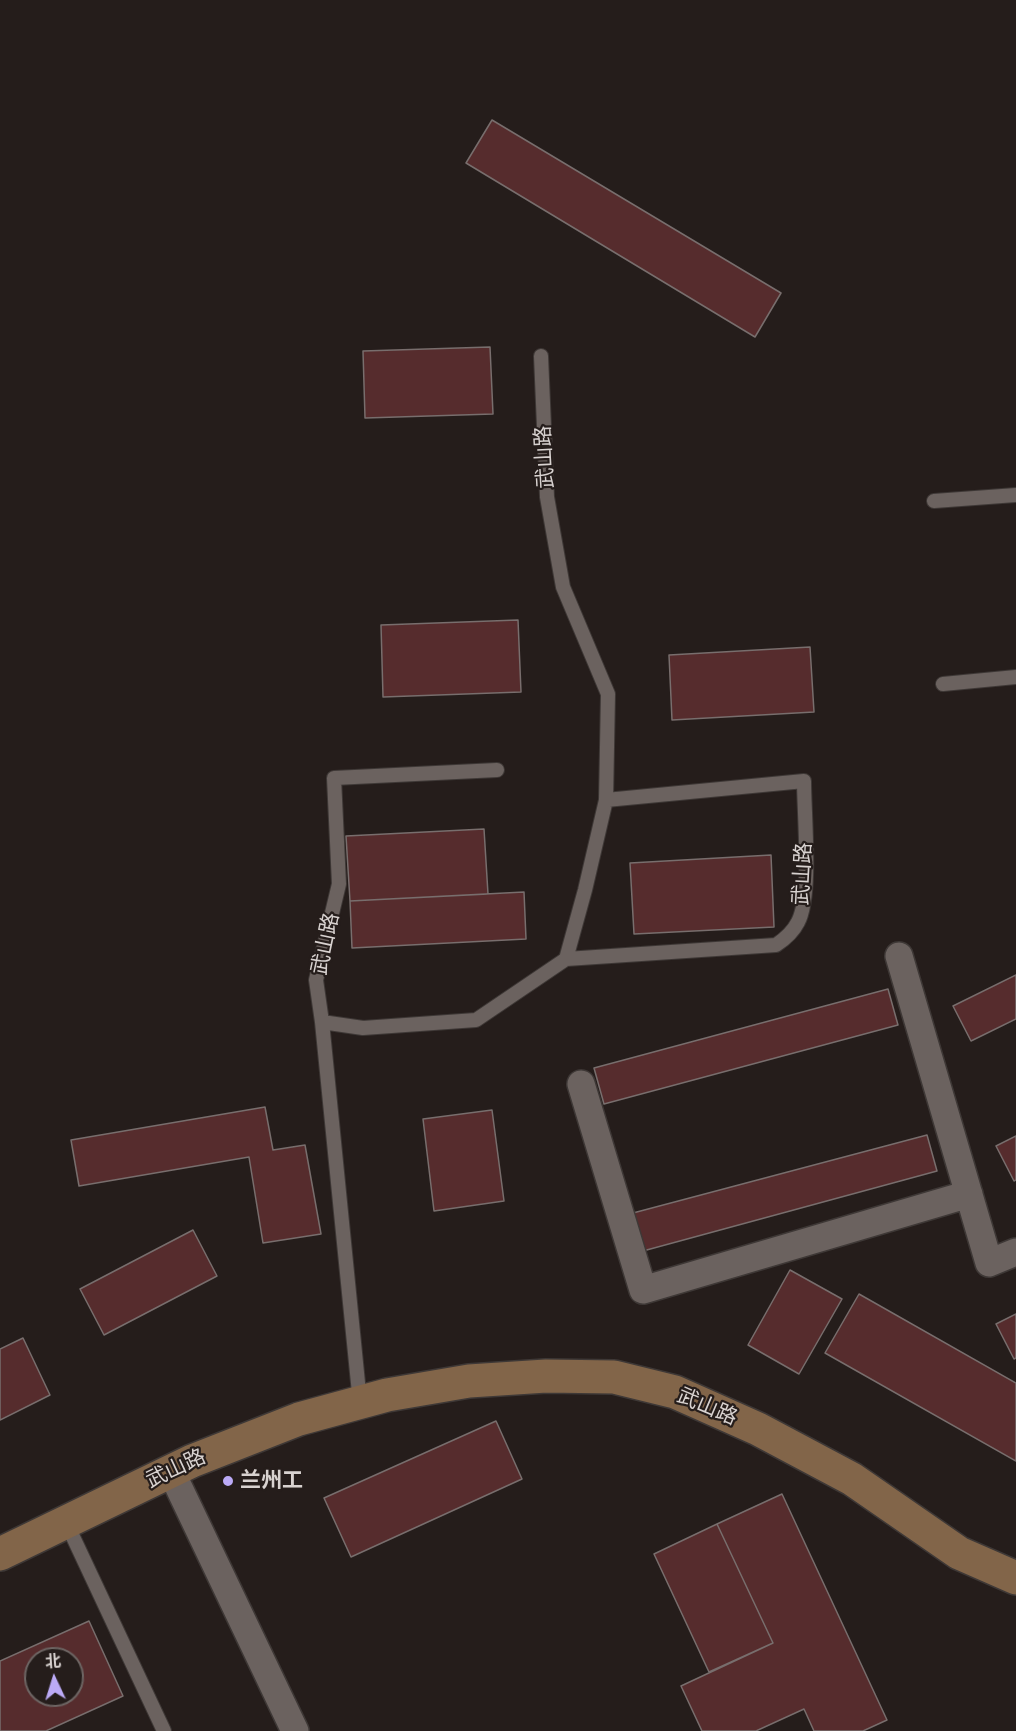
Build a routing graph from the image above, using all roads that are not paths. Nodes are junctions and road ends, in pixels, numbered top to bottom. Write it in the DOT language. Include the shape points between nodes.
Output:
graph roads {
  1 [pos="541,356"];
  2 [pos="1016,495"];
  3 [pos="934,501"];
  4 [pos="1016,677"];
  5 [pos="943,684"];
  6 [pos="498,770"];
  7 [pos="606,800"];
  8 [pos="898,956"];
  9 [pos="566,959"];
  10 [pos="322,1022"];
  11 [pos="581,1084"];
  12 [pos="969,1194"];
  13 [pos="1016,1252"];
  14 [pos="360,1403"];
  15 [pos="171,1471"];
  16 [pos="66,1522"];
  17 [pos="0,1554"];
  18 [pos="1016,1578"];
  19 [pos="164,1731"];
  20 [pos="295,1731"];
  1 -- 7 [label="lane, 武山路" via="547,497 563,587 608,694"];
  2 -- 3 [label="lane"];
  4 -- 5 [label="lane"];
  6 -- 10 [label="lane, 武山路" via="334,778 339,884 316,980"];
  7 -- 9 [label="lane, 武山路"];
  7 -- 9 [label="lane, 武山路" via="804,782 803,910 792,930 776,945"];
  8 -- 12 [label="street"];
  9 -- 10 [label="lane" via="476,1020 363,1028"];
  10 -- 14 [label="lane, 武山路"];
  11 -- 12 [label="street" via="642,1290"];
  12 -- 13 [label="street" via="989,1263"];
  14 -- 15 [label="main road, 武山路" via="299,1419"];
  14 -- 18 [label="main road, 武山路" via="469,1381 546,1376 614,1377 675,1392 758,1429 852,1479 959,1553"];
  15 -- 16 [label="main road, 武山路"];
  15 -- 20 [label="street"];
  16 -- 17 [label="main road, 武山路"];
  16 -- 19 [label="lane"];
}
